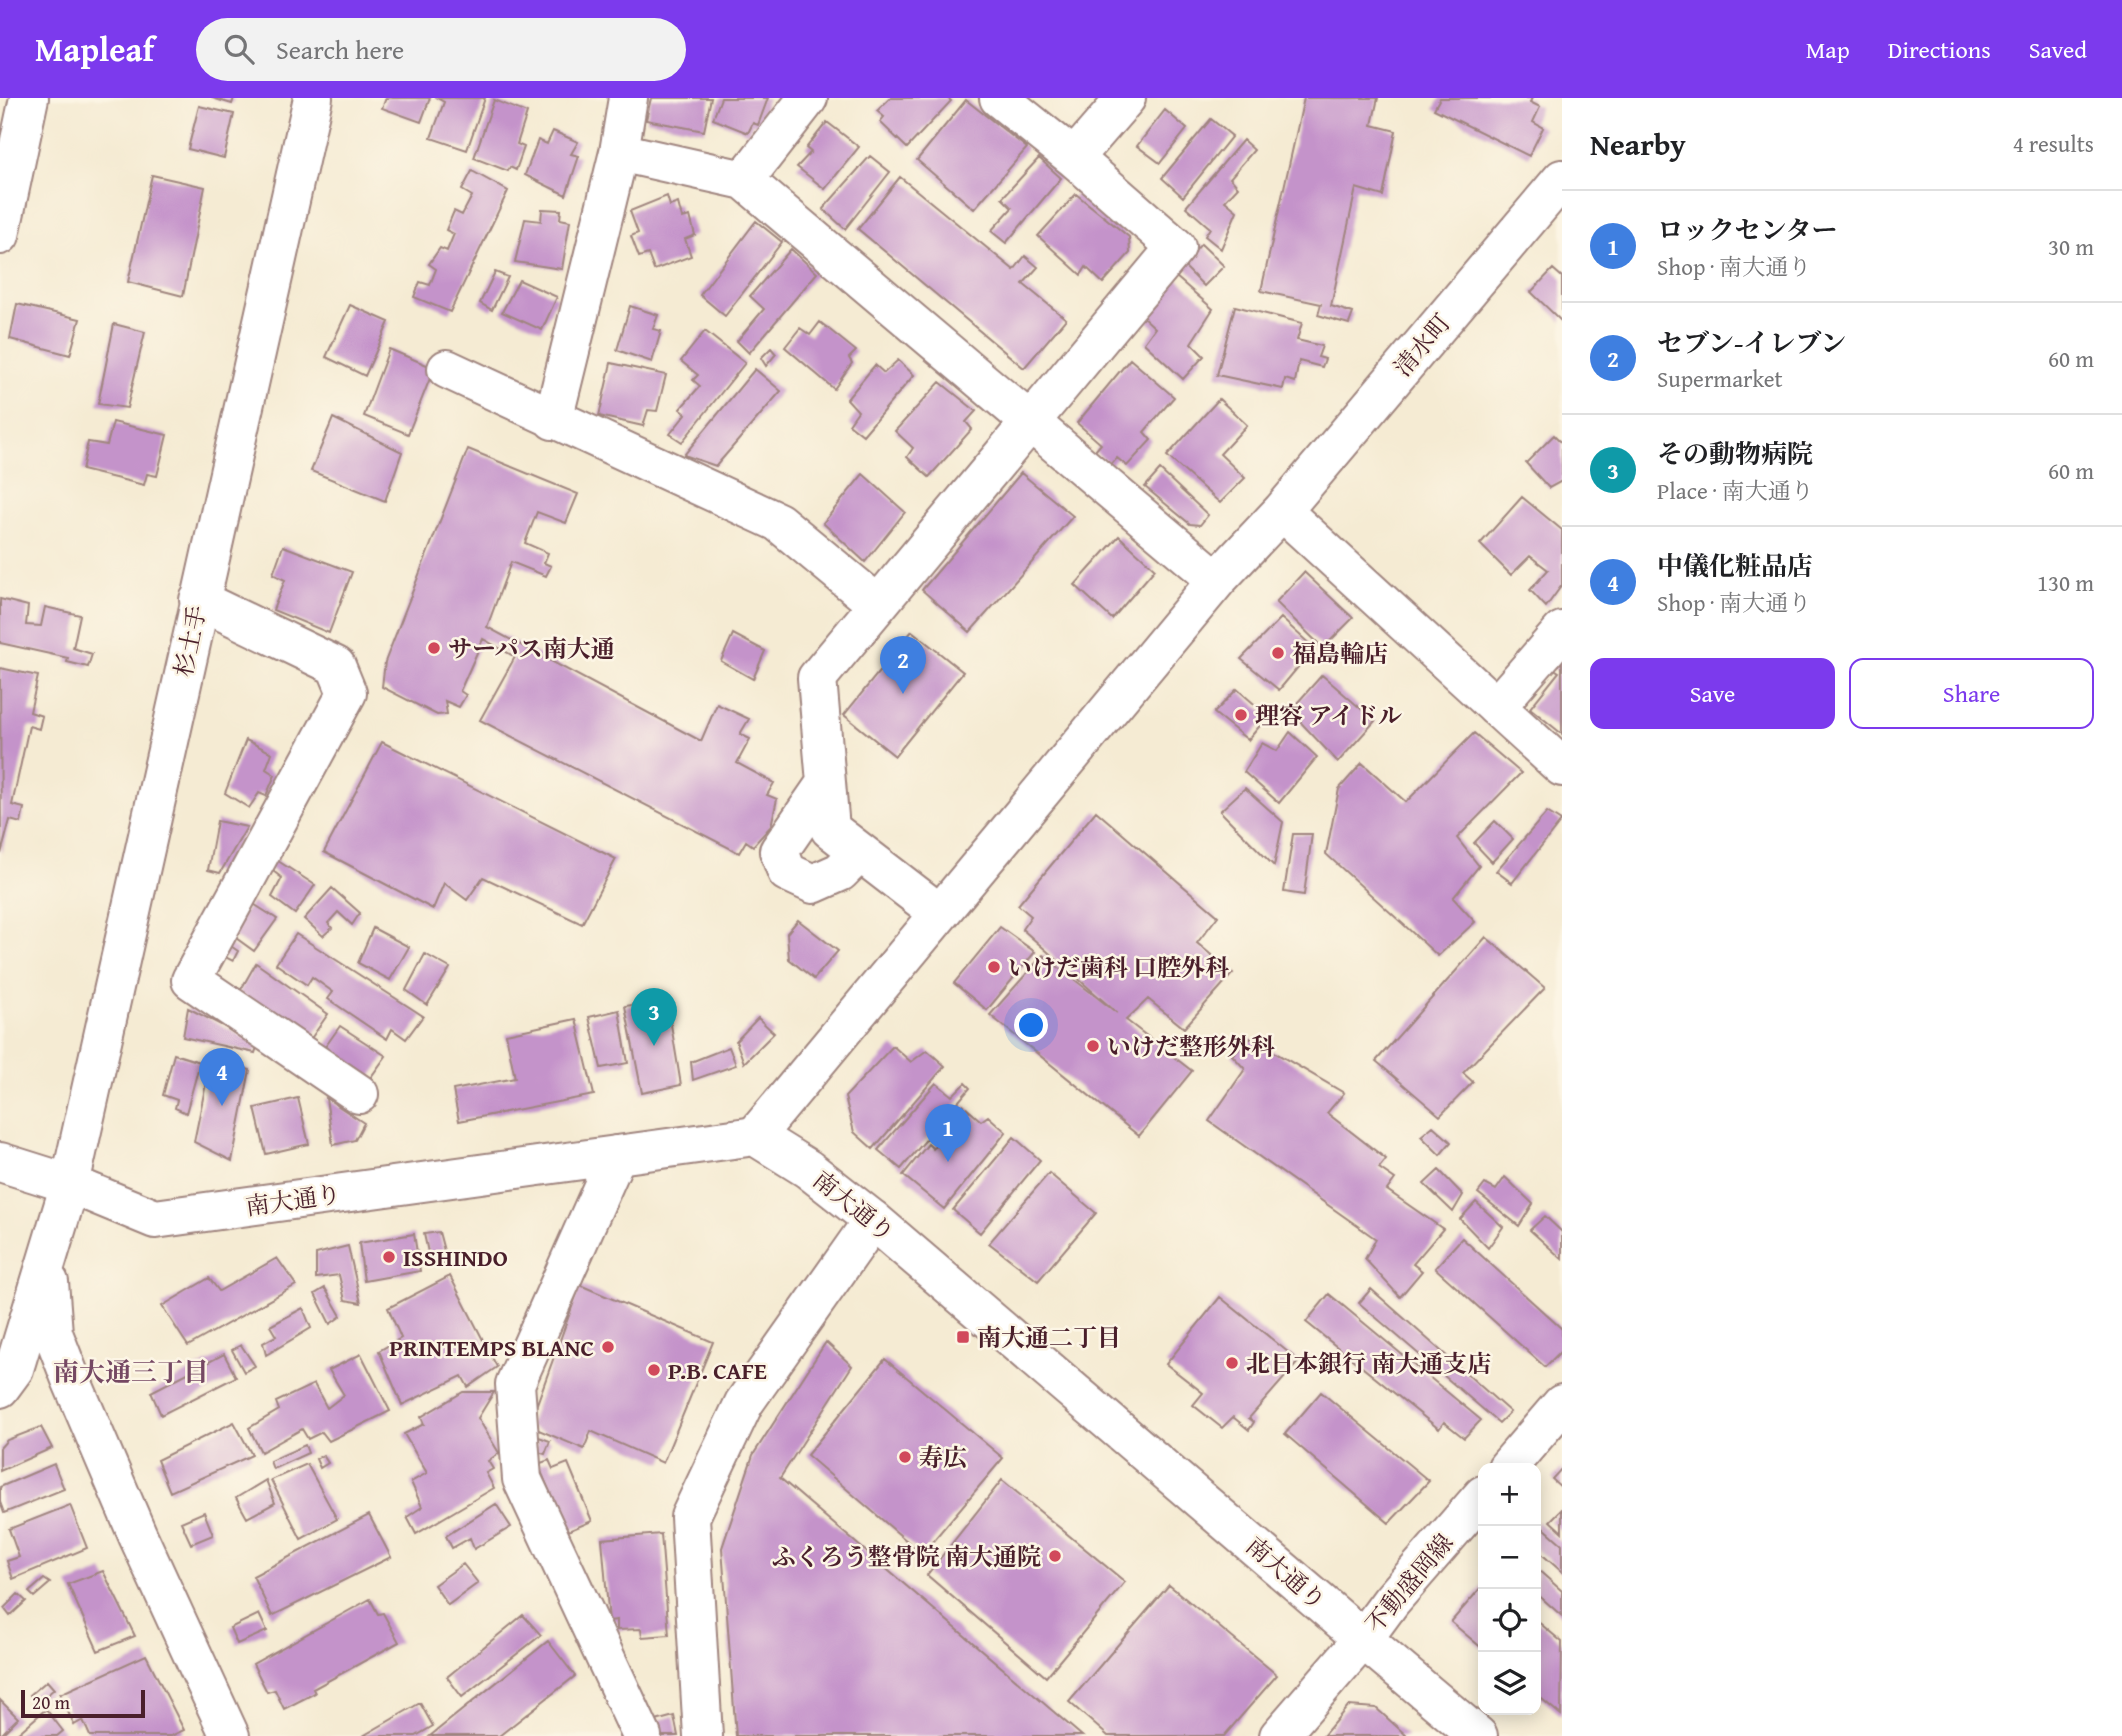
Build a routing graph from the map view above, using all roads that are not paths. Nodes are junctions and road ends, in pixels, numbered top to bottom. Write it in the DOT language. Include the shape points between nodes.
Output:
graph roads {
  1 [pos="29,98"];
  2 [pos="313,98"];
  3 [pos="628,98"];
  4 [pos="808,98"];
  5 [pos="999,98"];
  6 [pos="1126,98"];
  7 [pos="618,152"];
  8 [pos="1074,158"];
  9 [pos="1562,178"];
  10 [pos="744,180"];
  11 [pos="0,235"];
  12 [pos="447,369"];
  13 [pos="553,420"];
  14 [pos="1028,421"];
  15 [pos="1282,511"];
  16 [pos="1217,580"];
  17 [pos="200,600"];
  18 [pos="877,604"];
  19 [pos="1562,631"];
  20 [pos="1496,707"];
  21 [pos="1562,767"];
  22 [pos="826,783"];
  23 [pos="860,852"];
  24 [pos="939,913"];
  25 [pos="359,1094"];
  26 [pos="755,1136"];
  27 [pos="617,1155"];
  28 [pos="0,1162"];
  29 [pos="70,1184"];
  30 [pos="873,1220"];
  31 [pos="47,1262"];
  32 [pos="70,1377"];
  33 [pos="0,1388"];
  34 [pos="0,1396"];
  35 [pos="1562,1405"];
  36 [pos="1511,1463"];
  37 [pos="1478,1501"];
  38 [pos="1363,1639"];
  39 [pos="230,1736"];
  40 [pos="642,1736"];
  41 [pos="703,1736"];
  42 [pos="1279,1736"];
  43 [pos="1478,1736"];
  1 -- 11 [label="street"];
  2 -- 17 [label="street, 杉土手"];
  3 -- 7 [label="street"];
  4 -- 10 [label="street"];
  5 -- 8 [label="street"];
  6 -- 8 [label="street"];
  7 -- 10 [label="street"];
  7 -- 13 [label="street"];
  8 -- 14 [label="street" via="1176,247"];
  9 -- 15 [label="street, 清水町"];
  10 -- 14 [label="street"];
  12 -- 13 [label="street"];
  13 -- 18 [label="street" via="778,522"];
  14 -- 16 [label="street"];
  14 -- 18 [label="street"];
  15 -- 16 [label="street, 清水町"];
  15 -- 20 [label="street"];
  16 -- 24 [label="street, 清水町"];
  17 -- 25 [label="street" via="336,666 347,693 191,980"];
  17 -- 29 [label="street, 杉土手"];
  18 -- 22 [label="street" via="817,678"];
  19 -- 20 [label="street"];
  20 -- 21 [label="street"];
  22 -- 23 [label="street" via="830,829"];
  22 -- 23 [label="street" via="779,851 787,872 813,884 840,872"];
  23 -- 24 [label="street"];
  24 -- 26 [label="street, 清水町"];
  26 -- 27 [label="street, 南大通り"];
  26 -- 30 [label="street, 南大通り" via="808,1169"];
  27 -- 29 [label="street, 南大通り" via="155,1219"];
  27 -- 40 [label="street" via="515,1384 522,1479"];
  28 -- 29 [label="street"];
  29 -- 31 [label="street, 杉土手"];
  30 -- 38 [label="street, 南大通り"];
  30 -- 41 [label="street" via="744,1403 690,1517"];
  31 -- 32 [label="street" via="53,1333"];
  31 -- 33 [label="street, 杉土手" via="14,1369"];
  32 -- 34 [label="street" via="33,1376"];
  32 -- 39 [label="street"];
  35 -- 36 [label="street"];
  37 -- 38 [label="street, 不動盛岡線"];
  38 -- 42 [label="street, 不動盛岡線"];
  38 -- 43 [label="street, 南大通り"];
}
